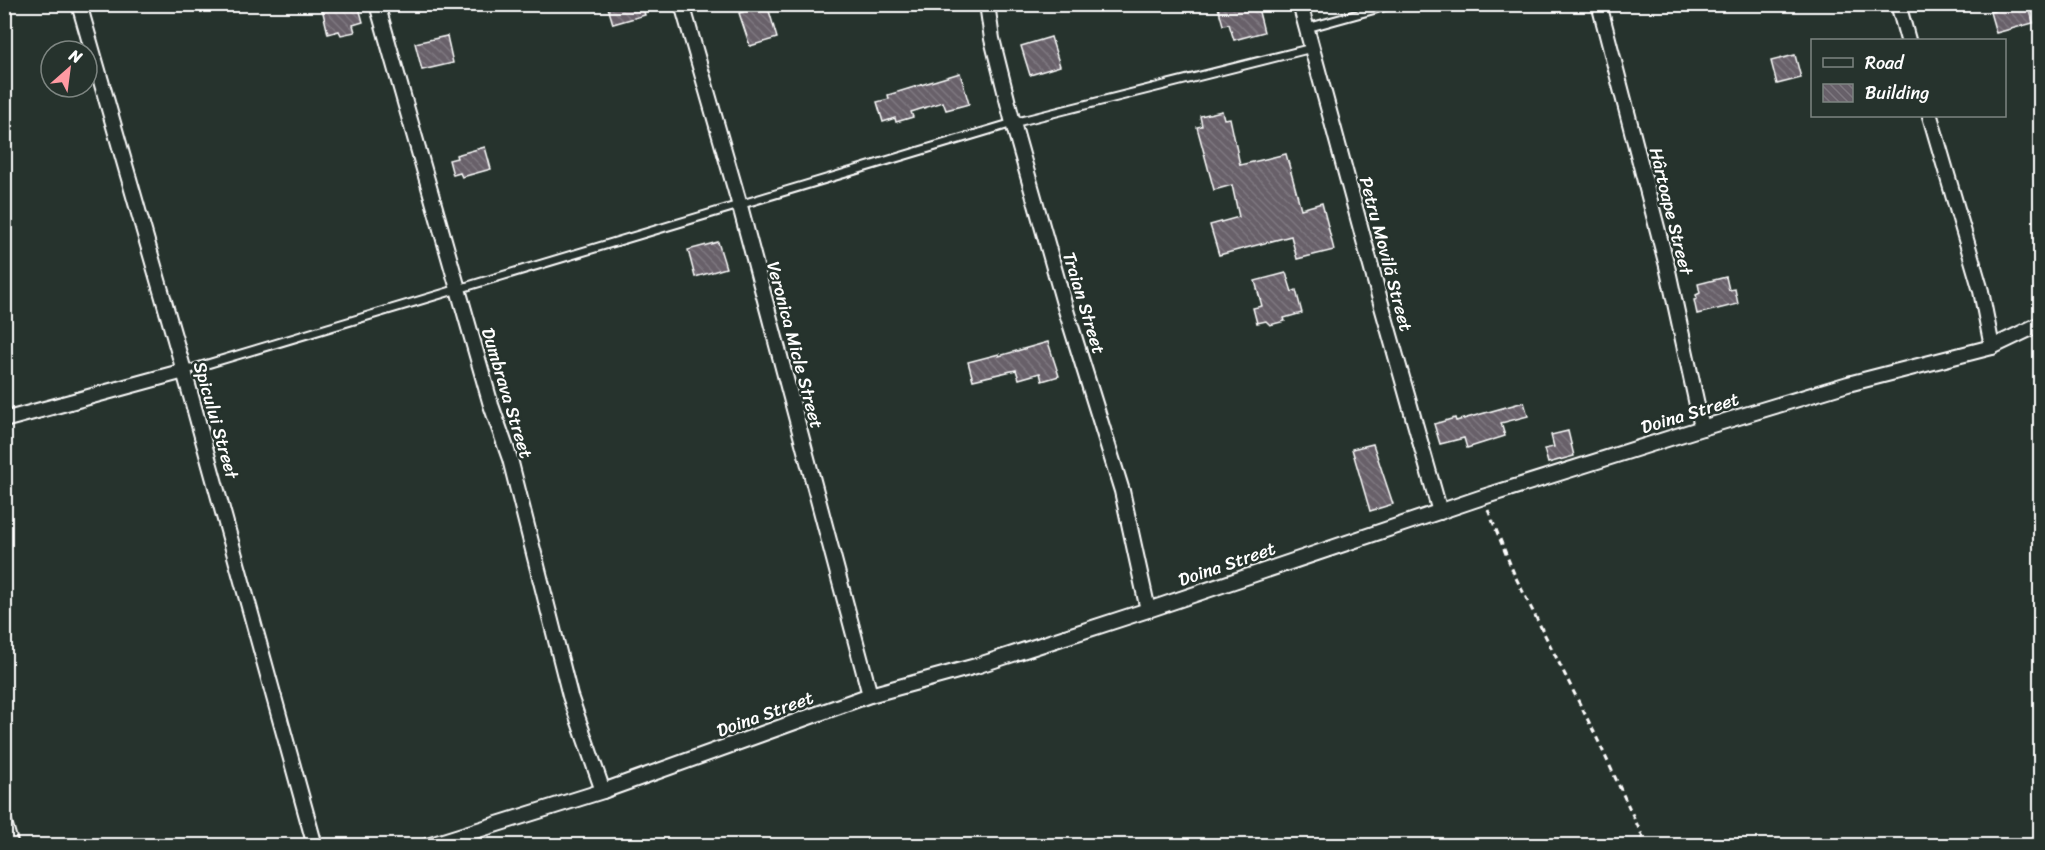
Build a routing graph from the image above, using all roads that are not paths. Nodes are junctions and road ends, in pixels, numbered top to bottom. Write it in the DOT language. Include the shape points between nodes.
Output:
graph roads {
  1 [pos="79,4"];
  2 [pos="377,4"];
  3 [pos="682,4"];
  4 [pos="987,4"];
  5 [pos="1300,4"];
  6 [pos="1394,4"];
  7 [pos="1599,4"];
  8 [pos="1898,4"];
  9 [pos="1307,28"];
  10 [pos="1908,39"];
  11 [pos="1312,48"];
  12 [pos="1930,117"];
  13 [pos="1013,123"];
  14 [pos="740,206"];
  15 [pos="458,290"];
  16 [pos="2040,324"];
  17 [pos="1992,347"];
  18 [pos="184,371"];
  19 [pos="4,420"];
  20 [pos="1702,428"];
  21 [pos="1440,512"];
  22 [pos="1148,610"];
  23 [pos="870,695"];
  24 [pos="603,791"];
  25 [pos="4,822"];
  26 [pos="11,846"];
  27 [pos="315,846"];
  28 [pos="427,846"];
  1 -- 18 [label="street, Spicului Street"];
  2 -- 15 [label="street, Dumbrava Street"];
  3 -- 14 [label="street, Veronica Micle Street"];
  4 -- 13 [label="street, Traian Street"];
  5 -- 9 [label="street, Petru Movilă Street"];
  6 -- 9 [label="lane"];
  7 -- 20 [label="street, Hârtoape Street" via="1667,266"];
  8 -- 10 [label="street"];
  9 -- 11 [label="street, Petru Movilă Street"];
  11 -- 13 [label="lane"];
  11 -- 21 [label="street, Petru Movilă Street"];
  12 -- 17 [label="street" via="1981,291"];
  13 -- 14 [label="lane"];
  13 -- 22 [label="street, Traian Street" via="1122,491"];
  14 -- 15 [label="lane"];
  14 -- 23 [label="street, Veronica Micle Street"];
  15 -- 18 [label="lane"];
  15 -- 24 [label="street, Dumbrava Street" via="510,459 570,696"];
  16 -- 17 [label="street, Doina Street"];
  17 -- 20 [label="street, Doina Street" via="1848,384"];
  18 -- 19 [label="street"];
  18 -- 27 [label="street, Spicului Street"];
  20 -- 21 [label="street, Doina Street"];
  21 -- 22 [label="street, Doina Street"];
  22 -- 23 [label="street, Doina Street" via="976,666"];
  23 -- 24 [label="street, Doina Street"];
  24 -- 28 [label="street, Doina Street"];
  25 -- 26 [label="street"];
}
